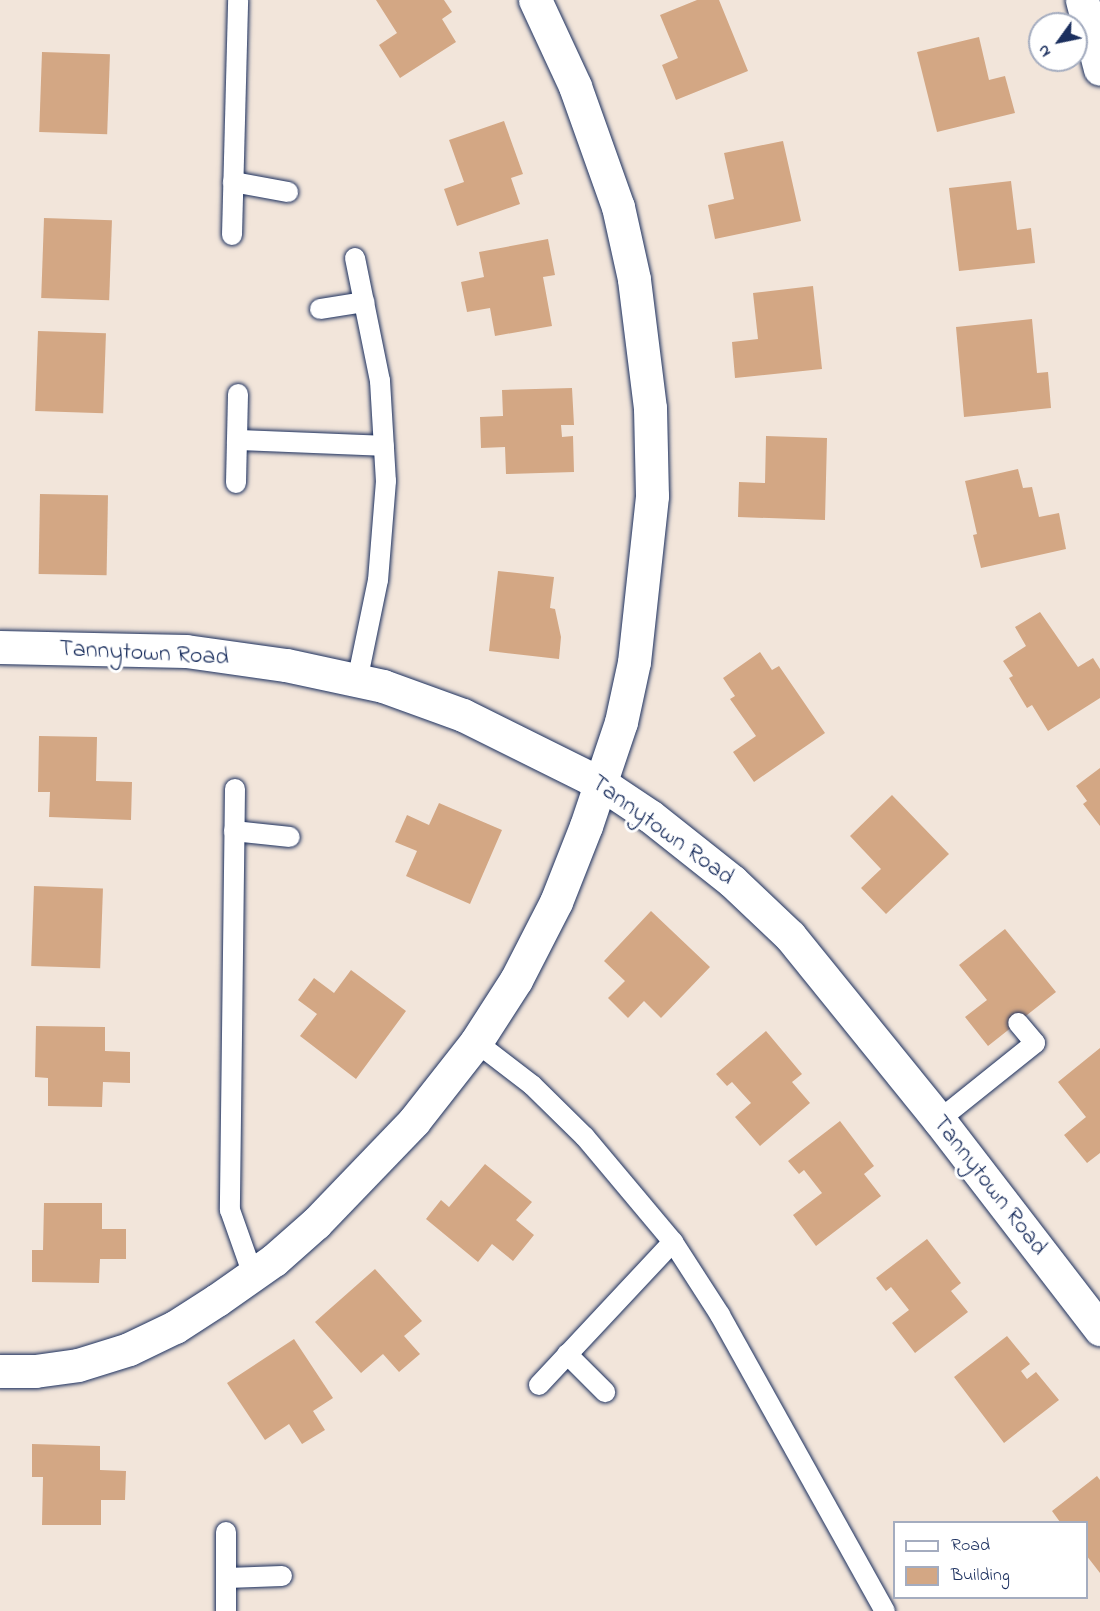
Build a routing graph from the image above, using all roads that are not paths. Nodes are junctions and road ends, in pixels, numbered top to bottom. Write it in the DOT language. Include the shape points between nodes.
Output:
graph roads {
  1 [pos="238,0"];
  2 [pos="535,0"];
  3 [pos="1082,0"];
  4 [pos="1100,69"];
  5 [pos="233,182"];
  6 [pos="288,192"];
  7 [pos="232,235"];
  8 [pos="355,258"];
  9 [pos="364,302"];
  10 [pos="320,309"];
  11 [pos="238,394"];
  12 [pos="237,440"];
  13 [pos="384,446"];
  14 [pos="236,483"];
  15 [pos="0,647"];
  16 [pos="357,681"];
  17 [pos="602,784"];
  18 [pos="234,789"];
  19 [pos="234,831"];
  20 [pos="290,837"];
  21 [pos="1018,1023"];
  22 [pos="476,1042"];
  23 [pos="939,1120"];
  24 [pos="673,1242"];
  25 [pos="252,1275"];
  26 [pos="1100,1329"];
  27 [pos="567,1354"];
  28 [pos="0,1371"];
  29 [pos="539,1385"];
  30 [pos="605,1392"];
  31 [pos="226,1532"];
  32 [pos="282,1576"];
  33 [pos="226,1578"];
  34 [pos="226,1611"];
  35 [pos="885,1611"];
  1 -- 5 [label="lane"];
  2 -- 17 [label="street" via="575,87 618,207 634,279 650,408 652,496 636,651 621,722"];
  3 -- 4 [label="street"];
  5 -- 6 [label="lane"];
  5 -- 7 [label="lane"];
  8 -- 9 [label="lane"];
  9 -- 10 [label="lane"];
  9 -- 13 [label="lane" via="380,381"];
  11 -- 12 [label="lane"];
  12 -- 13 [label="lane"];
  12 -- 14 [label="lane"];
  13 -- 16 [label="lane" via="386,480 378,580"];
  15 -- 16 [label="street, Tannytown Road" via="186,651 286,665"];
  16 -- 17 [label="street, Tannytown Road" via="383,686 463,715"];
  17 -- 22 [label="street" via="556,902 516,980"];
  17 -- 23 [label="street, Tannytown Road" via="650,816 732,881 790,936"];
  18 -- 19 [label="lane"];
  19 -- 20 [label="lane"];
  19 -- 25 [label="lane" via="230,1210"];
  21 -- 23 [label="lane" via="1035,1043"];
  22 -- 24 [label="lane" via="532,1084 585,1137"];
  22 -- 25 [label="street" via="414,1121 374,1164 316,1223"];
  23 -- 26 [label="street, Tannytown Road"];
  24 -- 27 [label="lane"];
  24 -- 35 [label="lane" via="720,1315"];
  25 -- 28 [label="street" via="175,1327 129,1349 78,1365"];
  27 -- 29 [label="lane"];
  27 -- 30 [label="lane"];
  31 -- 33 [label="lane"];
  32 -- 33 [label="lane"];
  33 -- 34 [label="lane"];
}
